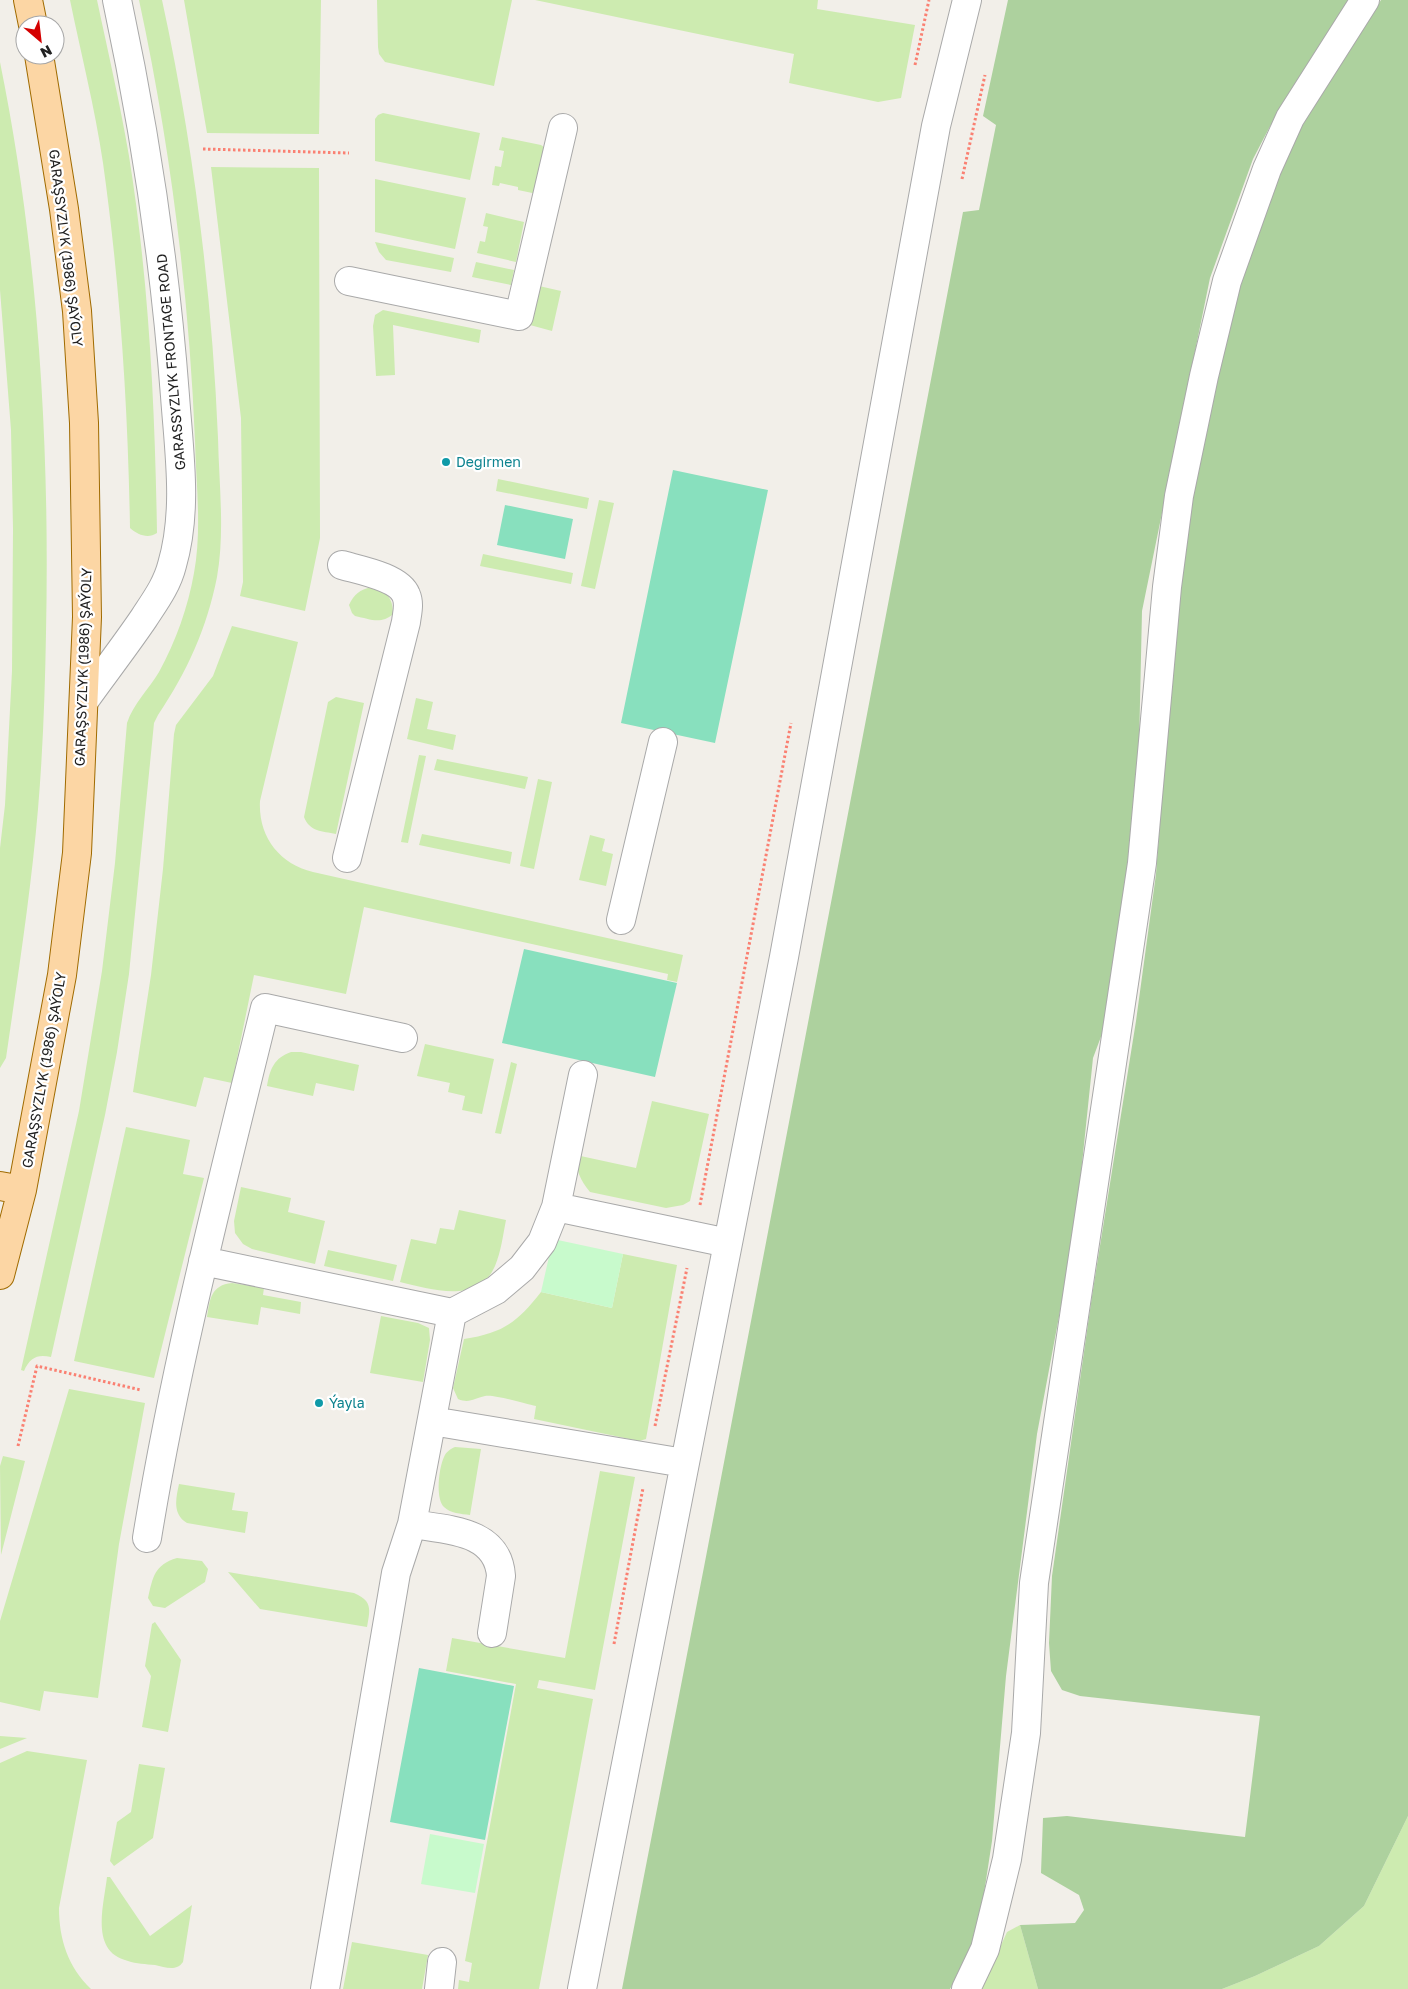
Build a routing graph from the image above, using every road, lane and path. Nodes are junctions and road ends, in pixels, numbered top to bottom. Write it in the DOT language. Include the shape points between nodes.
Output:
graph roads {
  1 [pos="28,0"];
  2 [pos="117,0"];
  3 [pos="929,0"];
  4 [pos="967,0"];
  5 [pos="1365,0"];
  6 [pos="31,15"];
  7 [pos="41,65"];
  8 [pos="914,74"];
  9 [pos="977,112"];
  10 [pos="563,128"];
  11 [pos="203,149"];
  12 [pos="349,153"];
  13 [pos="961,184"];
  14 [pos="349,281"];
  15 [pos="342,565"];
  16 [pos="84,700"];
  17 [pos="792,717"];
  18 [pos="663,742"];
  19 [pos="347,858"];
  20 [pos="622,920"];
  21 [pos="402,1038"];
  22 [pos="583,1075"];
  23 [pos="11,1188"];
  24 [pos="556,1206"];
  25 [pos="694,1236"];
  26 [pos="728,1243"];
  27 [pos="204,1261"];
  28 [pos="0,1275"];
  29 [pos="452,1313"];
  30 [pos="173,1397"];
  31 [pos="432,1421"];
  32 [pos="18,1446"];
  33 [pos="649,1458"];
  34 [pos="684,1463"];
  35 [pos="412,1524"];
  36 [pos="147,1538"];
  37 [pos="492,1633"];
  38 [pos="613,1650"];
  39 [pos="442,1962"];
  40 [pos="325,1989"];
  41 [pos="439,1989"];
  42 [pos="582,1989"];
  43 [pos="966,1989"];
  1 -- 6 [label="main road"];
  2 -- 16 [label="street, GARASSYZLYK FRONTAGE ROAD" via="148,159 172,358 182,485 172,566 161,592"];
  3 -- 8 [label="path"];
  4 -- 26 [label="street" via="936,126 784,957"];
  5 -- 43 [label="street" via="1290,118 1267,169 1227,281 1179,496 1167,586 1142,863 1034,1583 1026,1733 1007,1859 984,1949"];
  7 -- 16 [label="main road, GARAŞSYZLYK (1986) ŞAÝOLY" via="77,311 86,526"];
  9 -- 13 [label="path"];
  10 -- 14 [label="street" via="519,316"];
  11 -- 12 [label="path"];
  15 -- 19 [label="street" via="398,585 406,594 408,606"];
  16 -- 23 [label="main road, GARAŞSYZLYK (1986) ŞAÝOLY" via="76,853 63,966"];
  17 -- 25 [label="path"];
  18 -- 20 [label="street"];
  21 -- 27 [label="street" via="265,1008"];
  22 -- 24 [label="street"];
  23 -- 28 [label="main road, GARAŞSYZLYK (1986) ŞAÝOLY"];
  24 -- 25 [label="street"];
  24 -- 29 [label="street" via="542,1242 522,1268 496,1290"];
  25 -- 26 [label="street"];
  25 -- 33 [label="path"];
  26 -- 34 [label="street"];
  27 -- 29 [label="street"];
  27 -- 30 [label="street"];
  29 -- 31 [label="street"];
  30 -- 32 [label="path" via="37,1366"];
  30 -- 36 [label="street"];
  31 -- 33 [label="street"];
  31 -- 35 [label="street"];
  33 -- 34 [label="street"];
  33 -- 38 [label="path"];
  34 -- 42 [label="street"];
  35 -- 37 [label="street" via="474,1536 491,1549 501,1576"];
  35 -- 40 [label="street" via="396,1573"];
  39 -- 41 [label="street"];
}
